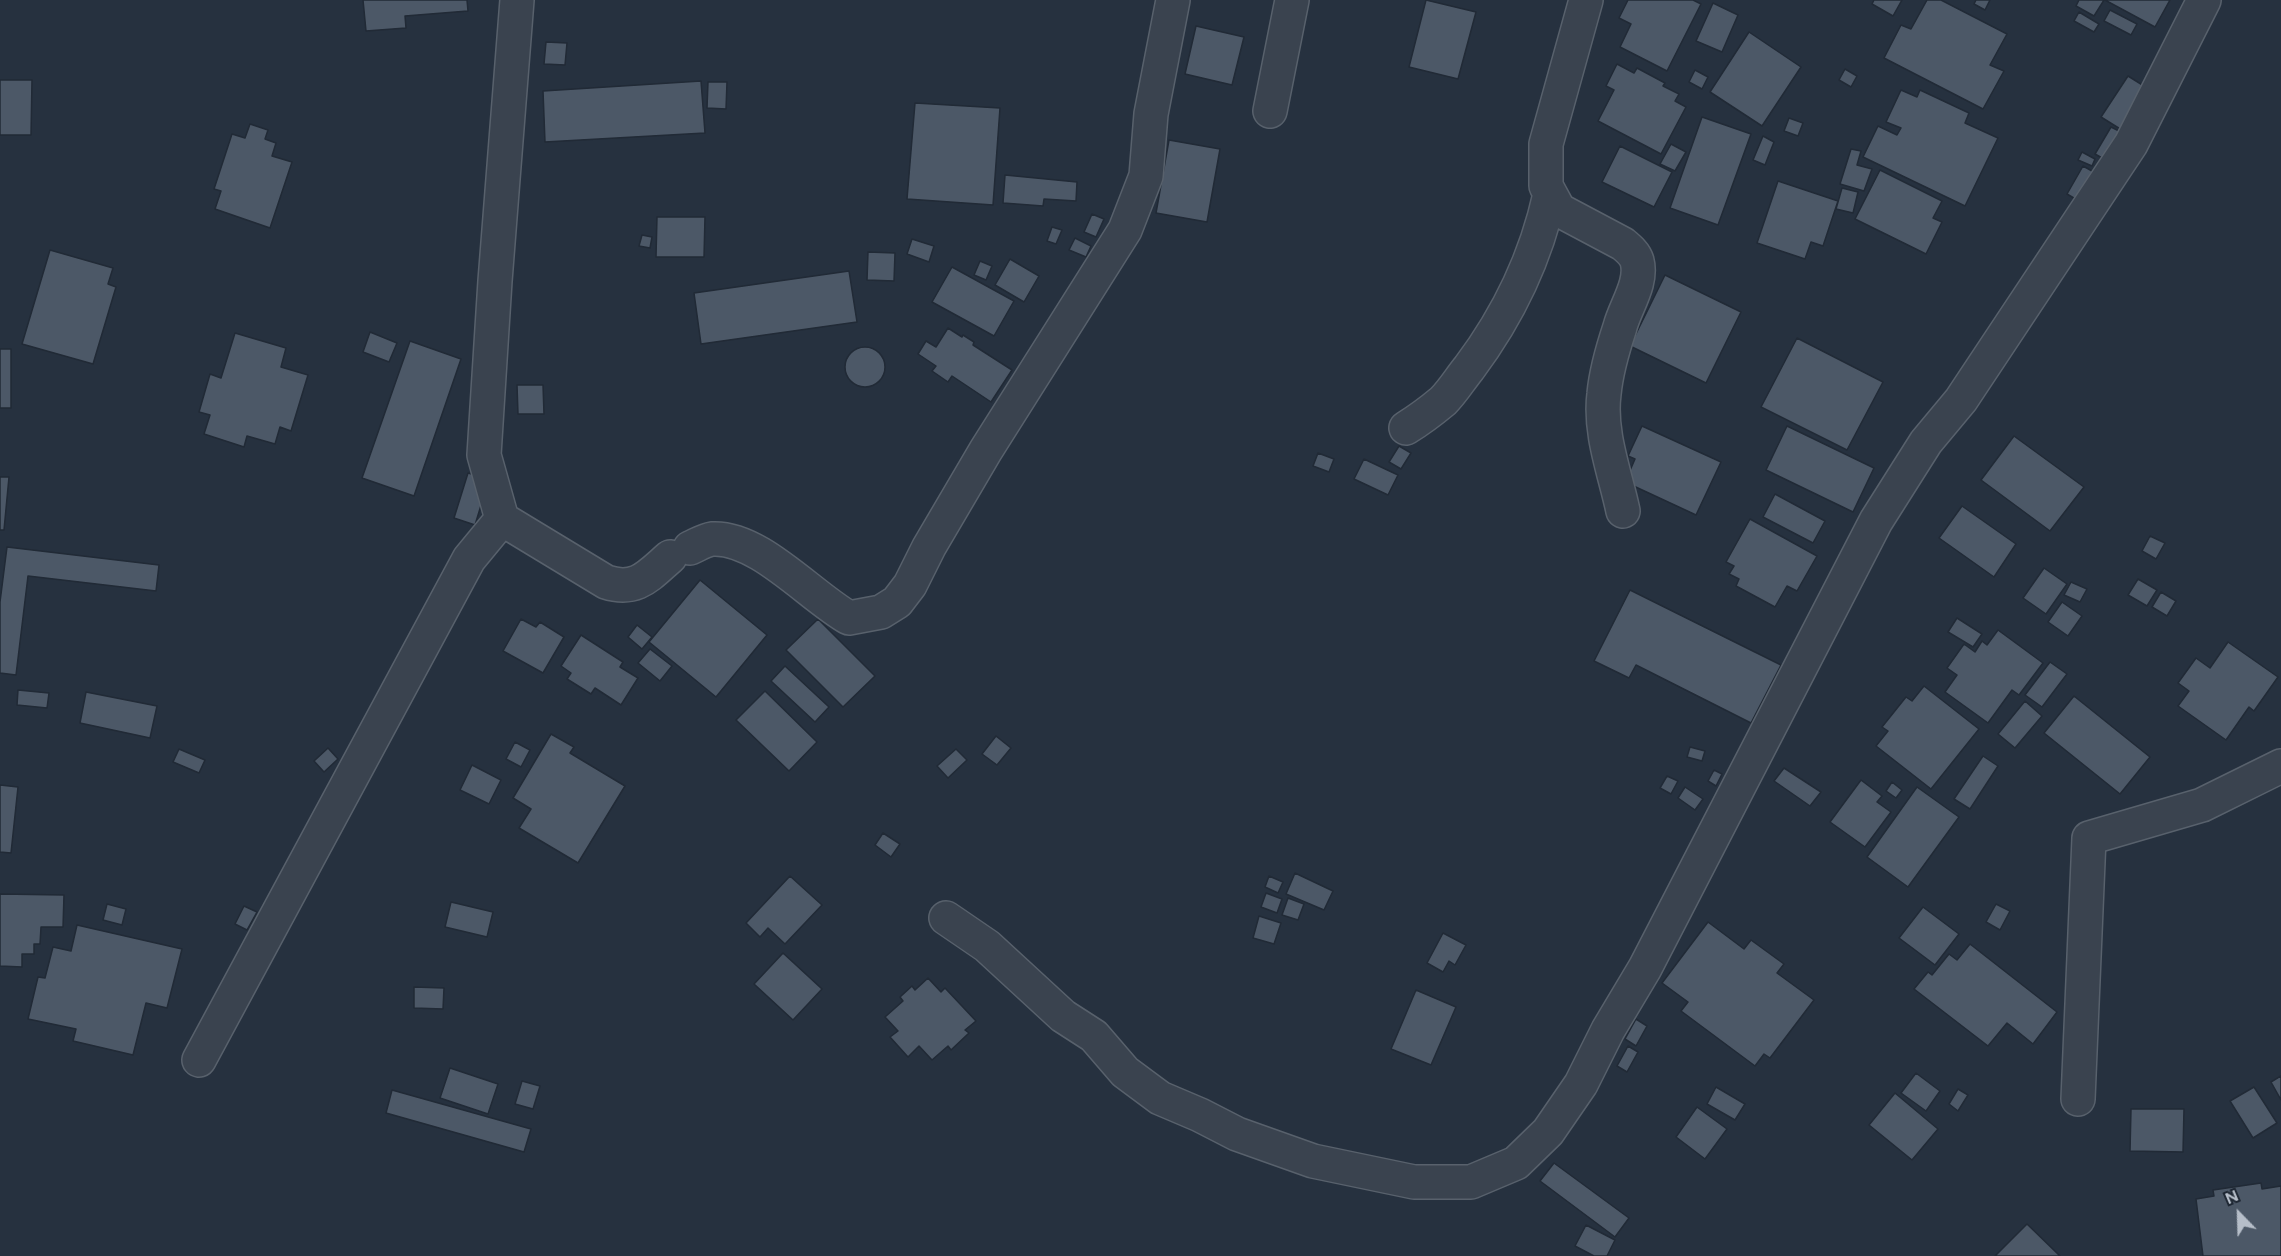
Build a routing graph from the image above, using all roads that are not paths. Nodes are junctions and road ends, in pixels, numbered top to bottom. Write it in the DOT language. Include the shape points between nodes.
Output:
graph roads {
  1 [pos="517,0"];
  2 [pos="1173,0"];
  3 [pos="1292,0"];
  4 [pos="1586,0"];
  5 [pos="2204,0"];
  6 [pos="1270,111"];
  7 [pos="1550,194"];
  8 [pos="1406,428"];
  9 [pos="1623,511"];
  10 [pos="502,519"];
  11 [pos="2281,766"];
  12 [pos="946,918"];
  13 [pos="199,1060"];
  14 [pos="2078,1100"];
  1 -- 10 [label="street" via="484,455"];
  2 -- 10 [label="street" via="1151,114 1146,176 1125,230 986,450 897,602 881,612 849,618 745,545 710,539 680,552 639,584 618,586"];
  3 -- 6 [label="street"];
  4 -- 7 [label="street" via="1546,144 1546,186"];
  5 -- 12 [label="street" via="2132,144 1961,400 1926,442 1876,521 1581,1084 1548,1132 1516,1163 1471,1182 1414,1182 1313,1161 1237,1134 1160,1098 1125,1072 1094,1036 1063,1016 987,946"];
  7 -- 8 [label="street" via="1522,283 1497,326 1444,399"];
  7 -- 9 [label="street" via="1559,210 1623,244 1637,261 1636,287 1620,325 1604,393 1606,439"];
  10 -- 13 [label="street" via="469,559"];
  11 -- 14 [label="street" via="2202,805 2090,838"];
}
